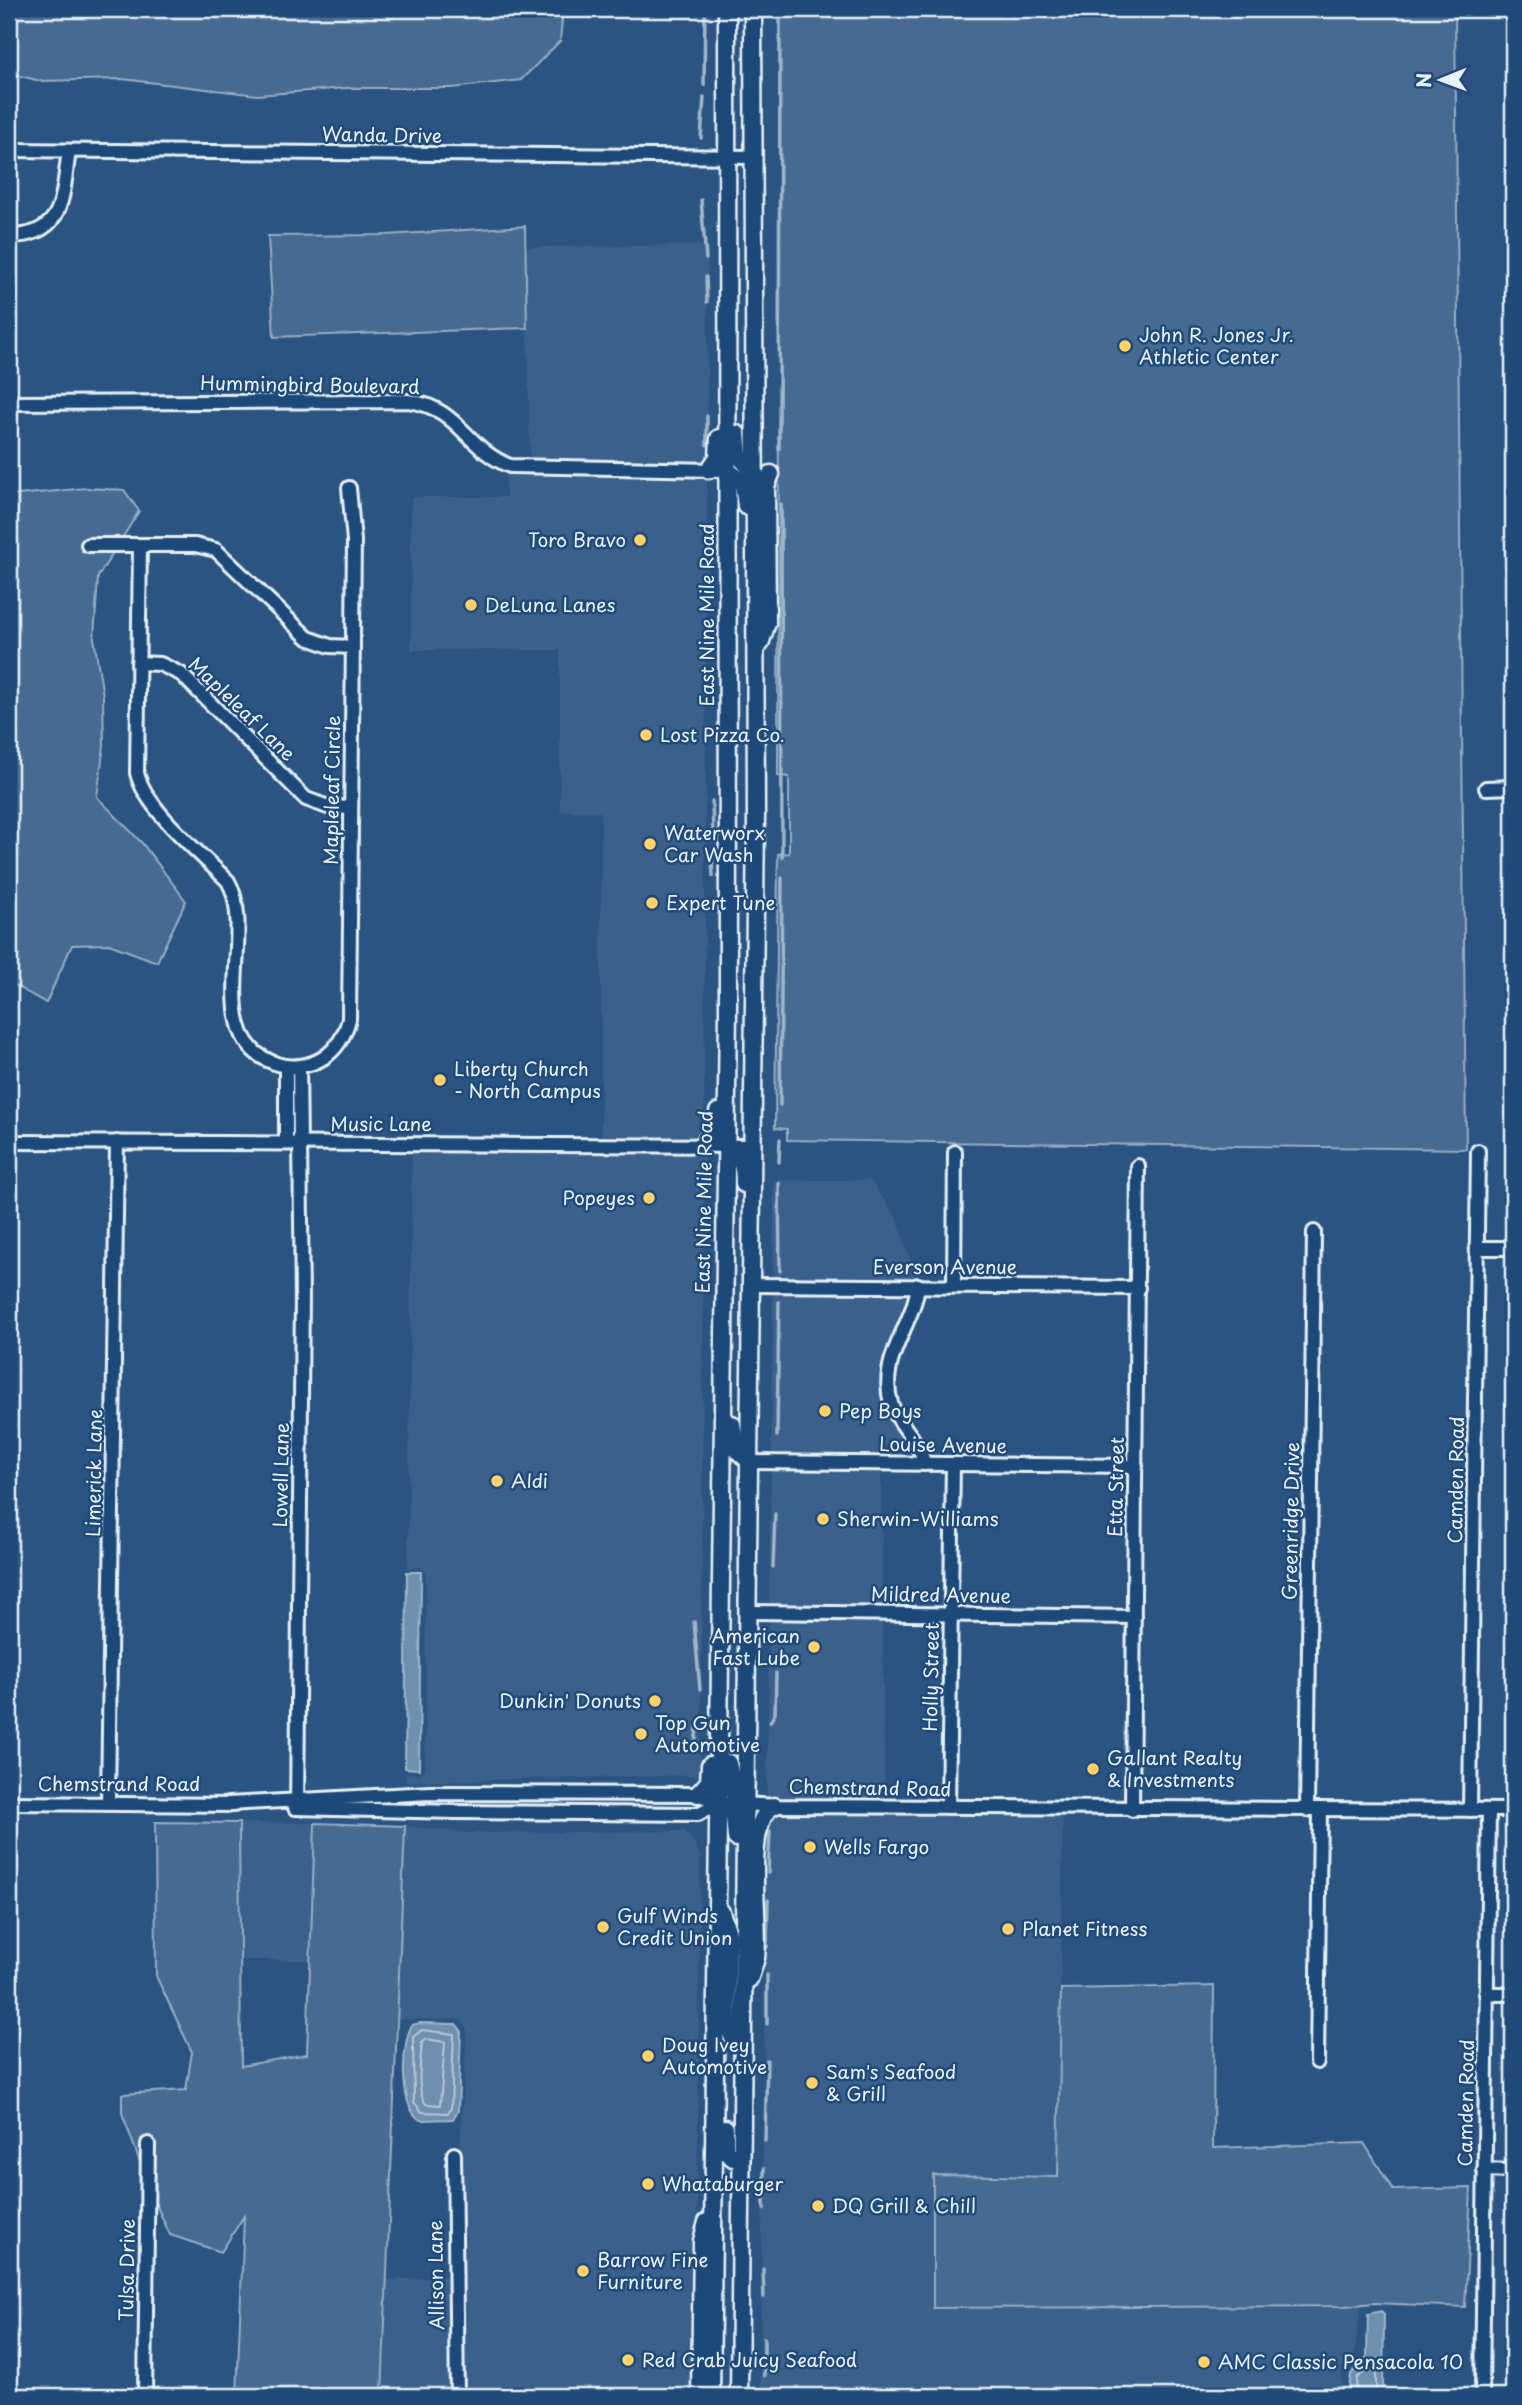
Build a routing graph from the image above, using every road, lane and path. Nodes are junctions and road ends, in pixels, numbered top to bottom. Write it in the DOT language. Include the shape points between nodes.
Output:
graph roads {
  1 [pos="727,9"];
  2 [pos="746,9"];
  3 [pos="755,9"];
  4 [pos="754,103"];
  5 [pos="9,150"];
  6 [pos="69,151"];
  7 [pos="723,157"];
  8 [pos="754,157"];
  9 [pos="9,236"];
  10 [pos="727,245"];
  11 [pos="9,403"];
  12 [pos="709,470"];
  13 [pos="728,471"];
  14 [pos="763,474"];
  15 [pos="349,488"];
  16 [pos="88,545"];
  17 [pos="140,545"];
  18 [pos="353,647"];
  19 [pos="138,663"];
  20 [pos="756,772"];
  21 [pos="1513,787"];
  22 [pos="1486,788"];
  23 [pos="351,808"];
  24 [pos="728,818"];
  25 [pos="755,963"];
  26 [pos="728,1009"];
  27 [pos="293,1066"];
  28 [pos="9,1142"];
  29 [pos="117,1142"];
  30 [pos="286,1143"];
  31 [pos="302,1143"];
  32 [pos="702,1145"];
  33 [pos="726,1146"];
  34 [pos="753,1146"];
  35 [pos="1478,1151"];
  36 [pos="955,1152"];
  37 [pos="1138,1166"];
  38 [pos="726,1190"];
  39 [pos="1314,1232"];
  40 [pos="1477,1248"];
  41 [pos="1513,1248"];
  42 [pos="752,1285"];
  43 [pos="918,1285"];
  44 [pos="954,1286"];
  45 [pos="1138,1288"];
  46 [pos="711,1358"];
  47 [pos="724,1380"];
  48 [pos="723,1404"];
  49 [pos="750,1462"];
  50 [pos="924,1464"];
  51 [pos="953,1464"];
  52 [pos="1136,1466"];
  53 [pos="721,1544"];
  54 [pos="748,1612"];
  55 [pos="951,1615"];
  56 [pos="1134,1617"];
  57 [pos="698,1794"];
  58 [pos="718,1802"];
  59 [pos="9,1803"];
  60 [pos="108,1803"];
  61 [pos="746,1803"];
  62 [pos="297,1804"];
  63 [pos="774,1805"];
  64 [pos="948,1807"];
  65 [pos="1132,1810"];
  66 [pos="1313,1810"];
  67 [pos="1470,1810"];
  68 [pos="1489,1810"];
  69 [pos="1513,1810"];
  70 [pos="717,1900"];
  71 [pos="1486,1994"];
  72 [pos="1513,1994"];
  73 [pos="744,1998"];
  74 [pos="734,2041"];
  75 [pos="715,2061"];
  76 [pos="1317,2062"];
  77 [pos="148,2144"];
  78 [pos="454,2154"];
  79 [pos="733,2158"];
  80 [pos="1484,2171"];
  81 [pos="1513,2171"];
  82 [pos="714,2191"];
  83 [pos="740,2312"];
  84 [pos="145,2396"];
  85 [pos="457,2396"];
  86 [pos="700,2396"];
  87 [pos="711,2396"];
  88 [pos="720,2396"];
  89 [pos="739,2396"];
  90 [pos="1482,2396"];
  1 -- 7 [label="main road" via="727,65 719,119"];
  2 -- 4 [label="main road" via="746,73"];
  3 -- 4 [label="main road"];
  4 -- 8 [label="main road"];
  5 -- 6 [label="street, Wanda Drive"];
  6 -- 7 [label="street, Wanda Drive"];
  6 -- 9 [label="street" via="57,215 37,233"];
  7 -- 8 [label="street, Wanda Drive"];
  7 -- 10 [label="main road, East Nine Mile Road"];
  7 -- 12 [label="main road" via="719,444 718,457"];
  8 -- 14 [label="main road"];
  10 -- 13 [label="main road, East Nine Mile Road"];
  10 -- 14 [label="main road" via="737,270 739,456"];
  11 -- 12 [label="street, Hummingbird Boulevard" via="408,401 446,413 484,453 510,466"];
  12 -- 13 [label="street, Hummingbird Boulevard"];
  13 -- 14 [label="street, Hummingbird Boulevard"];
  13 -- 20 [label="main road" via="746,490 747,746"];
  13 -- 24 [label="main road, East Nine Mile Road"];
  14 -- 20 [label="main road"];
  15 -- 18 [label="street, Mapleleaf Circle" via="354,541"];
  16 -- 17 [label="street"];
  17 -- 18 [label="street" via="195,545 216,550 308,638 330,646"];
  17 -- 19 [label="street"];
  18 -- 23 [label="street, Mapleleaf Circle"];
  19 -- 23 [label="street, Mapleleaf Lane" via="160,664 181,674 306,799 328,807"];
  19 -- 27 [label="street" via="140,785 234,892 239,1028 257,1054"];
  20 -- 25 [label="main road"];
  21 -- 22 [label="street"];
  23 -- 27 [label="street, Mapleleaf Circle" via="349,1019 332,1051 322,1059"];
  24 -- 25 [label="main road" via="743,821 748,828"];
  24 -- 26 [label="main road, East Nine Mile Road"];
  25 -- 34 [label="main road"];
  26 -- 32 [label="main road" via="718,1052 718,1128"];
  26 -- 33 [label="main road, East Nine Mile Road"];
  27 -- 30 [label="street"];
  27 -- 31 [label="street"];
  28 -- 29 [label="street, Music Lane"];
  29 -- 30 [label="street, Music Lane"];
  29 -- 60 [label="street, Limerick Lane"];
  30 -- 31 [label="street, Music Lane"];
  31 -- 32 [label="street, Music Lane"];
  31 -- 62 [label="street, Lowell Lane"];
  32 -- 33 [label="street, Music Lane"];
  33 -- 34 [label="street, Music Lane"];
  33 -- 38 [label="main road, East Nine Mile Road"];
  33 -- 42 [label="main road" via="739,1154 744,1169 743,1267"];
  34 -- 42 [label="main road"];
  35 -- 40 [label="street, Camden Road"];
  36 -- 44 [label="street"];
  37 -- 45 [label="street, Etta Street"];
  38 -- 46 [label="main road" via="717,1212 715,1347"];
  38 -- 47 [label="main road, East Nine Mile Road"];
  39 -- 66 [label="street, Greenridge Drive"];
  40 -- 41 [label="street"];
  40 -- 67 [label="street, Camden Road"];
  42 -- 43 [label="street, Everson Avenue"];
  42 -- 49 [label="main road"];
  43 -- 44 [label="street, Everson Avenue"];
  43 -- 50 [label="street" via="890,1358 888,1387 898,1420 920,1448"];
  44 -- 45 [label="street, Everson Avenue"];
  45 -- 52 [label="street, Etta Street"];
  47 -- 48 [label="main road, East Nine Mile Road"];
  47 -- 49 [label="main road" via="733,1440"];
  48 -- 53 [label="main road, East Nine Mile Road"];
  48 -- 57 [label="main road" via="714,1431 710,1768 709,1782"];
  49 -- 50 [label="street, Louise Avenue"];
  49 -- 54 [label="main road"];
  50 -- 51 [label="street, Louise Avenue"];
  51 -- 52 [label="street, Louise Avenue"];
  51 -- 55 [label="street, Holly Street"];
  52 -- 56 [label="street, Etta Street"];
  53 -- 58 [label="main road, East Nine Mile Road"];
  53 -- 61 [label="main road" via="731,1582 728,1770 734,1794"];
  54 -- 55 [label="street, Mildred Avenue"];
  54 -- 61 [label="main road"];
  55 -- 56 [label="street, Mildred Avenue"];
  55 -- 64 [label="street, Holly Street"];
  56 -- 65 [label="street, Etta Street"];
  57 -- 58 [label="street, Chemstrand Road"];
  57 -- 62 [label="street, Chemstrand Road" via="430,1793"];
  58 -- 61 [label="street, Chemstrand Road"];
  58 -- 62 [label="street, Chemstrand Road" via="698,1814 463,1813"];
  58 -- 70 [label="main road, East Nine Mile Road"];
  58 -- 74 [label="main road" via="734,1816 736,1839"];
  59 -- 60 [label="street, Chemstrand Road"];
  60 -- 62 [label="street, Chemstrand Road"];
  61 -- 63 [label="street, Chemstrand Road"];
  61 -- 73 [label="main road"];
  63 -- 64 [label="street, Chemstrand Road"];
  63 -- 73 [label="main road" via="765,1810 758,1833 756,1956"];
  64 -- 65 [label="street, Chemstrand Road"];
  65 -- 66 [label="street, Chemstrand Road"];
  66 -- 67 [label="street, Chemstrand Road"];
  66 -- 76 [label="street, Greenridge Drive"];
  67 -- 68 [label="street, Chemstrand Road"];
  68 -- 69 [label="street, Chemstrand Road"];
  68 -- 71 [label="street, Camden Road"];
  70 -- 74 [label="main road" via="728,1933 727,2022"];
  70 -- 75 [label="main road, East Nine Mile Road"];
  71 -- 72 [label="street"];
  71 -- 80 [label="street, Camden Road"];
  73 -- 83 [label="main road"];
  74 -- 79 [label="main road"];
  75 -- 79 [label="main road" via="721,2072 725,2150"];
  75 -- 82 [label="main road, East Nine Mile Road"];
  77 -- 84 [label="street, Tulsa Drive"];
  78 -- 85 [label="street, Allison Lane"];
  79 -- 83 [label="main road" via="731,2281"];
  80 -- 81 [label="street"];
  80 -- 90 [label="street, Camden Road"];
  82 -- 86 [label="main road" via="702,2241"];
  82 -- 87 [label="main road, East Nine Mile Road"];
  82 -- 88 [label="main road" via="724,2220"];
  83 -- 89 [label="main road"];
}
